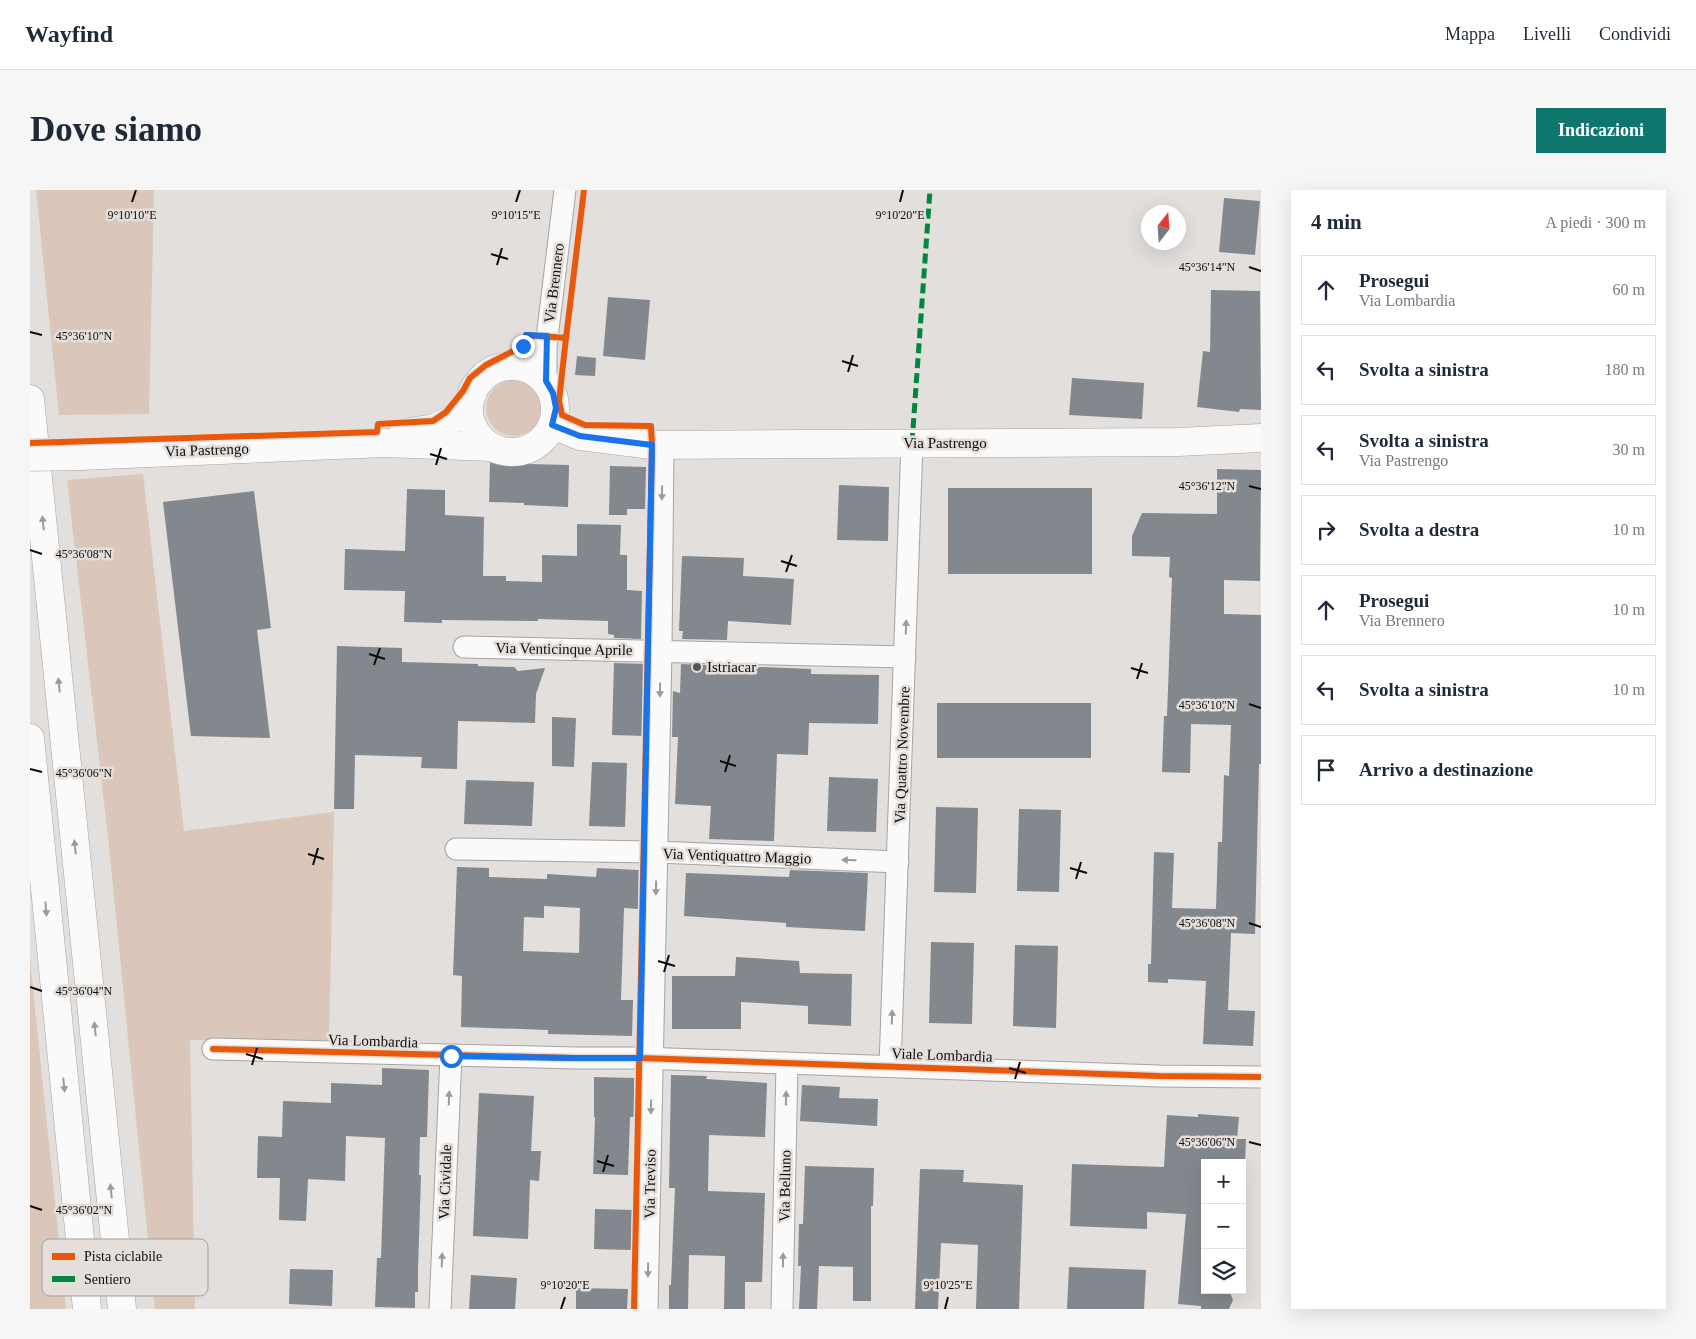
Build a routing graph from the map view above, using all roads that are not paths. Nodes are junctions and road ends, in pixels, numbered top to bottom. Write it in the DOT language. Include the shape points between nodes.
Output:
graph roads {
  1 [pos="565,190"];
  2 [pos="546,346"];
  3 [pos="502,367"];
  4 [pos="546,381"];
  5 [pos="472,394"];
  6 [pos="30,398"];
  7 [pos="552,425"];
  8 [pos="1261,438"];
  9 [pos="628,442"];
  10 [pos="384,443"];
  11 [pos="912,443"];
  12 [pos="663,444"];
  13 [pos="492,447"];
  14 [pos="531,448"];
  15 [pos="30,457"];
  16 [pos="464,647"];
  17 [pos="661,651"];
  18 [pos="905,657"];
  19 [pos="30,738"];
  20 [pos="456,849"];
  21 [pos="657,852"];
  22 [pos="898,862"];
  23 [pos="213,1049"];
  24 [pos="451,1056"];
  25 [pos="652,1059"];
  26 [pos="787,1063"];
  27 [pos="890,1066"];
  28 [pos="1261,1078"];
  29 [pos="80,1239"];
  30 [pos="115,1239"];
  31 [pos="86,1296"];
  32 [pos="121,1296"];
  33 [pos="87,1309"];
  34 [pos="122,1309"];
  35 [pos="440,1309"];
  36 [pos="648,1309"];
  37 [pos="782,1309"];
  1 -- 2 [label="street, Via Brennero"];
  2 -- 3 [label="street"];
  2 -- 4 [label="street, Via Brennero"];
  3 -- 4 [label="main road" via="517,366"];
  3 -- 5 [label="main road" via="480,380"];
  4 -- 7 [label="main road" via="556,408"];
  5 -- 10 [label="main road, Via Pastrengo" via="458,416 435,428 400,434"];
  5 -- 13 [label="main road" via="470,420 480,438"];
  30 -- 6 [label="main road, one-way"];
  7 -- 9 [label="main road, Via Pastrengo" via="580,436"];
  7 -- 14 [label="main road" via="543,439"];
  8 -- 11 [label="main road, Via Pastrengo" via="1178,442"];
  9 -- 12 [label="main road, Via Pastrengo"];
  9 -- 14 [label="main road, Via Pastrengo"];
  10 -- 13 [label="main road, Via Pastrengo"];
  10 -- 15 [label="main road, Via Pastrengo, bridge"];
  11 -- 12 [label="main road, Via Pastrengo"];
  18 -- 11 [label="street, Via Quattro Novembre, one-way"];
  12 -- 17 [label="street, Via Treviso, one-way"];
  13 -- 14 [label="main road" via="517,452"];
  16 -- 17 [label="street, Via Venticinque Aprile"];
  17 -- 18 [label="street, Via Venticinque Aprile"];
  17 -- 21 [label="street, Via Treviso, one-way"];
  18 -- 22 [label="street, Via Quattro Novembre"];
  19 -- 29 [label="main road, one-way"];
  20 -- 21 [label="street, Via Ventiquattro Maggio"];
  22 -- 21 [label="street, Via Ventiquattro Maggio, one-way"];
  21 -- 25 [label="street, Via Treviso, one-way"];
  27 -- 22 [label="street, Via Quattro Novembre, one-way"];
  23 -- 24 [label="street, Via Lombardia"];
  24 -- 25 [label="street, Via Lombardia"];
  35 -- 24 [label="street, Via Cividale, one-way"];
  25 -- 26 [label="street, Viale Lombardia"];
  25 -- 36 [label="street, Via Treviso, one-way"];
  26 -- 27 [label="street, Viale Lombardia"];
  37 -- 26 [label="street, Via Belluno, one-way"];
  27 -- 28 [label="street, Viale Lombardia"];
  31 -- 33 [label="main road, one-way"];
  34 -- 32 [label="main road, one-way"];
}
